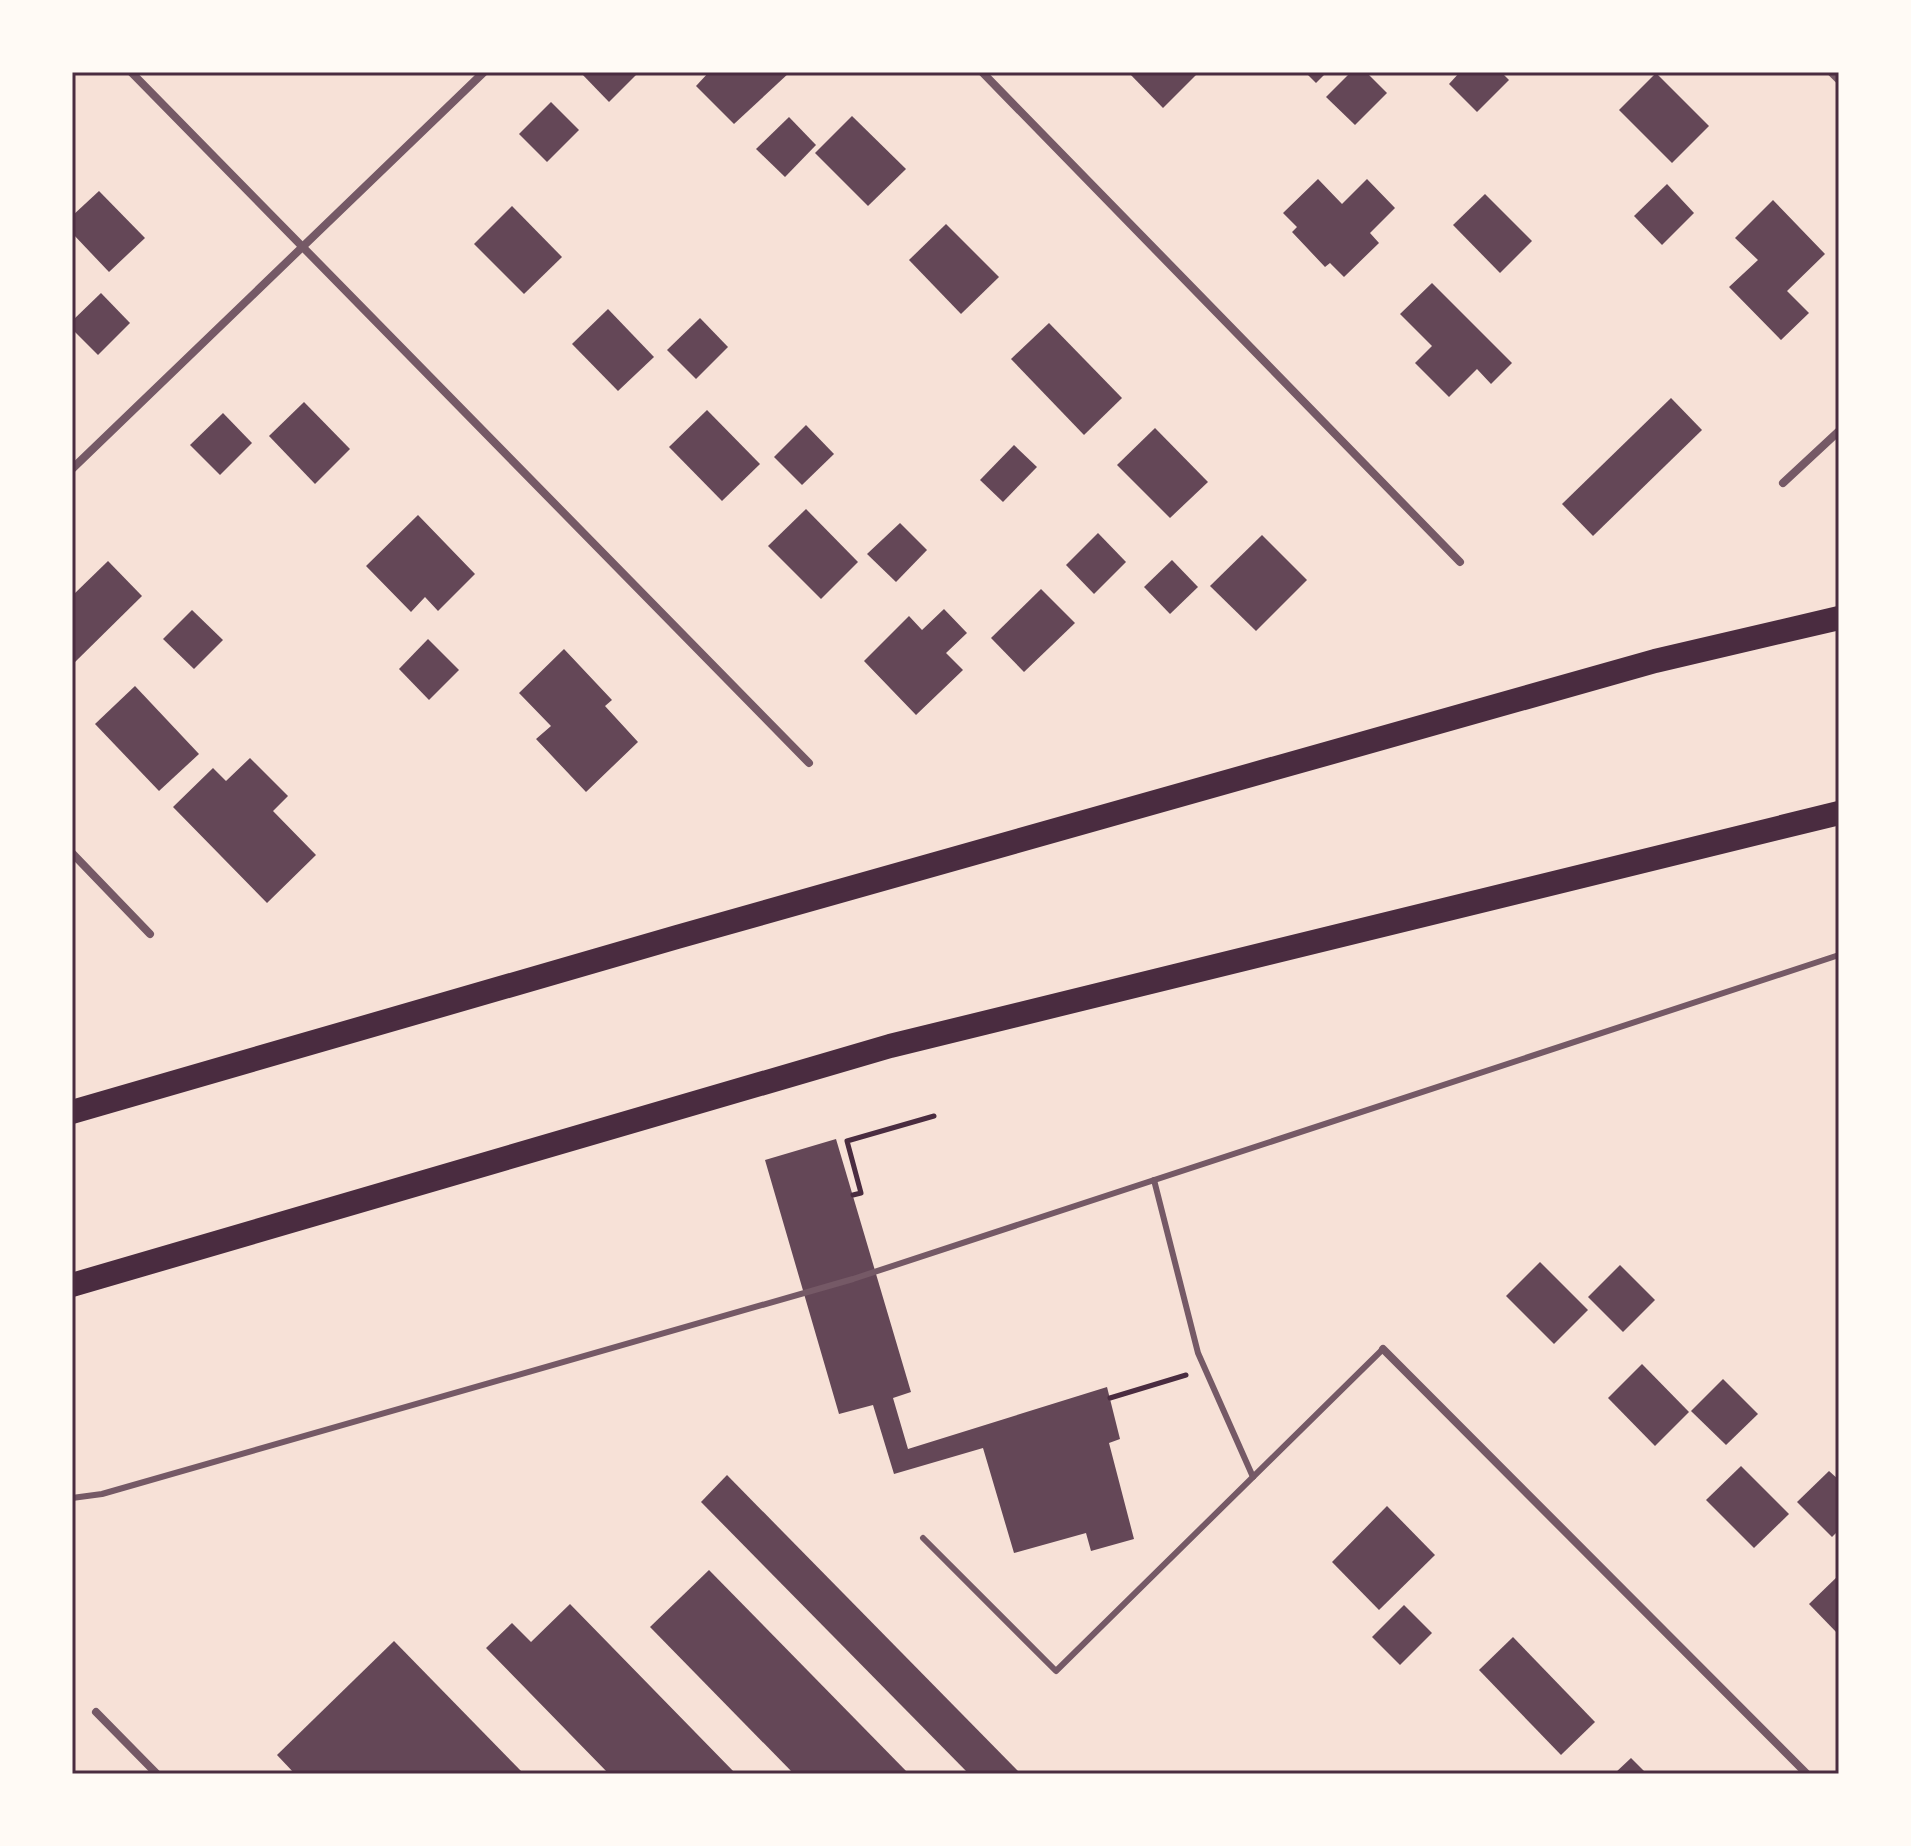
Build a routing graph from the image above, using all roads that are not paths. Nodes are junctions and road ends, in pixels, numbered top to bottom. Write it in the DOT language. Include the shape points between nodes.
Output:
graph roads {
  1 [pos="131,72"];
  2 [pos="484,72"];
  3 [pos="982,72"];
  4 [pos="1831,72"];
  5 [pos="1839,80"];
  6 [pos="301,248"];
  7 [pos="1839,431"];
  8 [pos="72,469"];
  9 [pos="1783,483"];
  10 [pos="1460,562"];
  11 [pos="1839,618"];
  12 [pos="809,763"];
  13 [pos="1839,813"];
  14 [pos="72,853"];
  15 [pos="150,934"];
  16 [pos="1839,955"];
  17 [pos="72,1112"];
  18 [pos="1154,1180"];
  19 [pos="72,1285"];
  20 [pos="1383,1349"];
  21 [pos="1253,1477"];
  22 [pos="72,1498"];
  23 [pos="923,1538"];
  24 [pos="96,1712"];
  25 [pos="157,1774"];
  26 [pos="1807,1774"];
  1 -- 6 [label="street"];
  2 -- 6 [label="street"];
  3 -- 10 [label="street"];
  4 -- 5 [label="street"];
  6 -- 8 [label="street"];
  6 -- 12 [label="street"];
  7 -- 9 [label="street"];
  11 -- 17 [label="highway" via="1640,665"];
  13 -- 19 [label="highway" via="890,1046"];
  14 -- 15 [label="street"];
  16 -- 18 [label="lane"];
  18 -- 21 [label="lane" via="1198,1353"];
  18 -- 22 [label="lane" via="853,1279 102,1494"];
  20 -- 21 [label="lane"];
  20 -- 26 [label="street"];
  21 -- 23 [label="lane" via="1056,1671"];
  24 -- 25 [label="street"];
}
